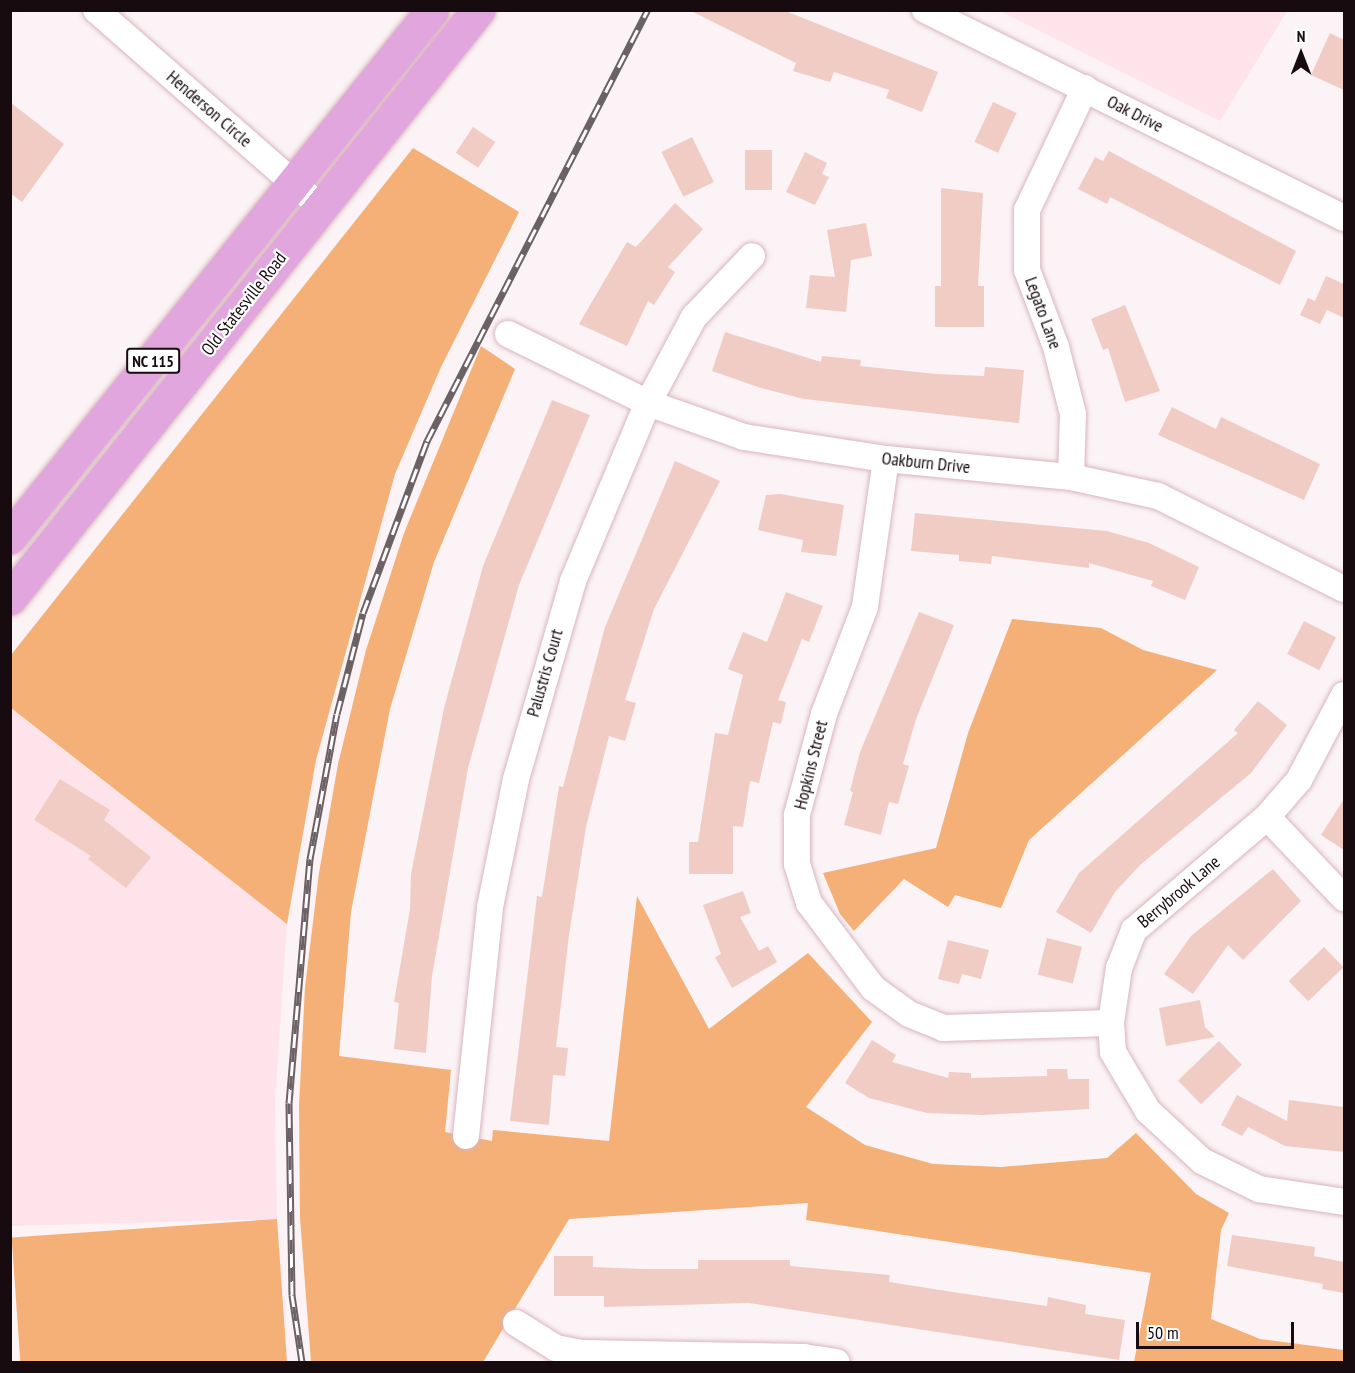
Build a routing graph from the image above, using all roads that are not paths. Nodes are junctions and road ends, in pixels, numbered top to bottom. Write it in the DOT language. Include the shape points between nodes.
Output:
graph roads {
  1 [pos="96,10"];
  2 [pos="432,10"];
  3 [pos="478,10"];
  4 [pos="925,10"];
  5 [pos="1085,88"];
  6 [pos="295,184"];
  7 [pos="321,207"];
  8 [pos="1344,218"];
  9 [pos="752,256"];
  10 [pos="508,333"];
  11 [pos="648,403"];
  12 [pos="886,459"];
  13 [pos="1071,477"];
  14 [pos="10,537"];
  15 [pos="1344,589"];
  16 [pos="10,598"];
  17 [pos="1344,695"];
  18 [pos="1267,817"];
  19 [pos="1344,898"];
  20 [pos="1111,1023"];
  21 [pos="466,1136"];
  22 [pos="1344,1202"];
  23 [pos="516,1323"];
  24 [pos="735,1359"];
  25 [pos="837,1362"];
  1 -- 6 [label="street, Henderson Circle"];
  2 -- 6 [label="main road, Old Statesville Road / NC 115"];
  3 -- 7 [label="main road, Old Statesville Road / NC 115"];
  4 -- 5 [label="street, Oak Drive"];
  5 -- 8 [label="street, Oak Drive"];
  5 -- 13 [label="street, Legato Lane" via="1027,210 1027,270 1056,347 1073,414"];
  6 -- 7 [label="street, Henderson Circle"];
  6 -- 14 [label="main road, Old Statesville Road / NC 115"];
  7 -- 16 [label="main road, Old Statesville Road / NC 115"];
  9 -- 11 [label="street, Palustris Court" via="694,317"];
  10 -- 11 [label="street, Oakburn Drive"];
  11 -- 12 [label="street, Oakburn Drive" via="744,437"];
  11 -- 21 [label="street, Palustris Court" via="573,581 516,779 490,907"];
  12 -- 13 [label="street, Oakburn Drive"];
  12 -- 20 [label="street, Hopkins Street" via="865,607 824,714 797,814 797,864 809,903 873,988 909,1014 943,1028"];
  13 -- 15 [label="street, Oakburn Drive" via="1158,496"];
  17 -- 18 [label="street, Berrybrook Lane" via="1299,780"];
  18 -- 19 [label="street"];
  18 -- 20 [label="street, Berrybrook Lane" via="1134,930 1119,968"];
  20 -- 22 [label="street, Berrybrook Lane" via="1113,1052 1148,1111 1202,1161 1259,1189"];
  23 -- 24 [label="street" via="556,1347 582,1353"];
  24 -- 25 [label="street"];
}
